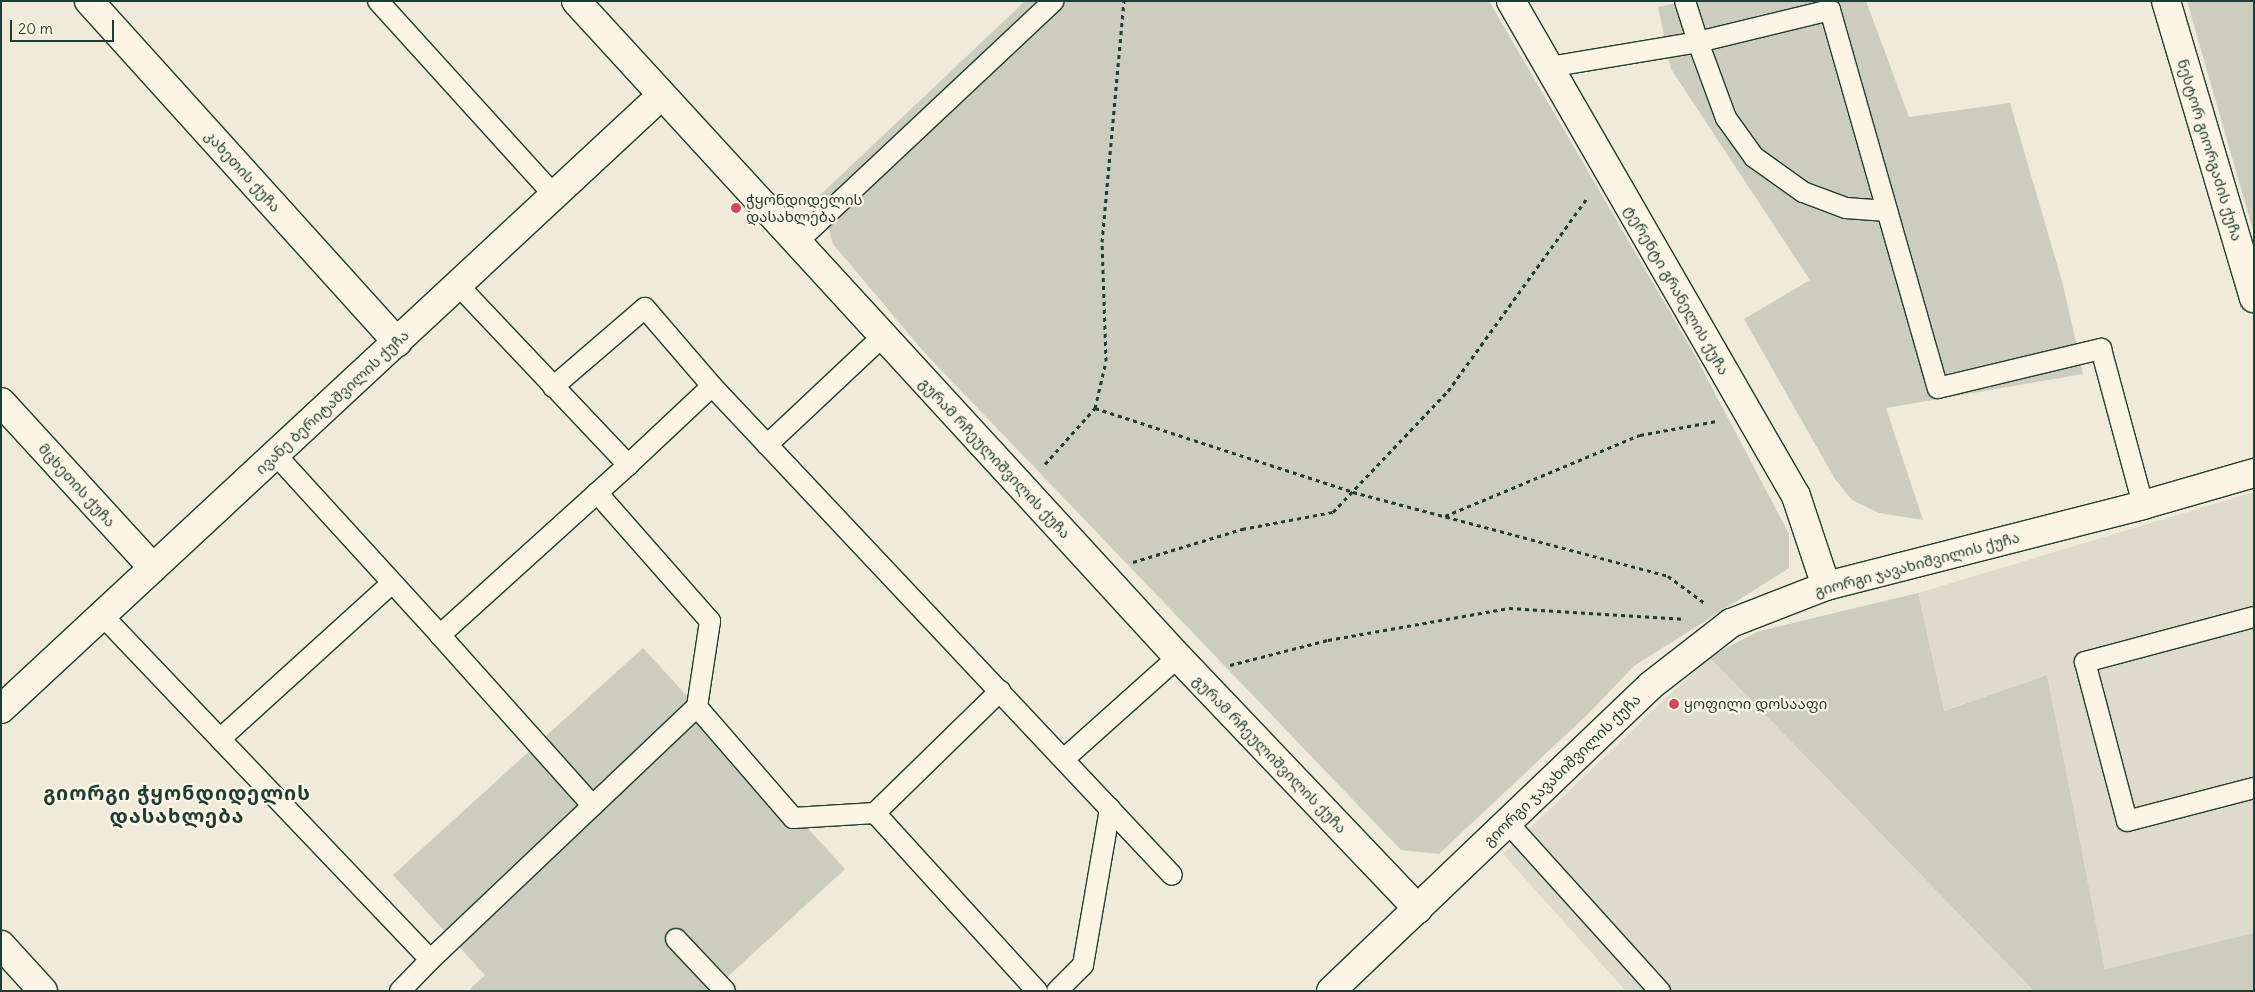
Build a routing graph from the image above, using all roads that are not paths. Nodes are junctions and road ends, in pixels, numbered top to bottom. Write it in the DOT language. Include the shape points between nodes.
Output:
graph roads {
  1 [pos="89,1"];
  2 [pos="378,1"];
  3 [pos="576,1"];
  4 [pos="1054,1"];
  5 [pos="1512,1"];
  6 [pos="1685,1"];
  7 [pos="2166,1"];
  8 [pos="1698,42"];
  9 [pos="1549,66"];
  10 [pos="662,95"];
  11 [pos="554,195"];
  12 [pos="1887,211"];
  13 [pos="797,242"];
  14 [pos="458,285"];
  15 [pos="2254,298"];
  16 [pos="883,336"];
  17 [pos="397,342"];
  18 [pos="554,386"];
  19 [pos="712,386"];
  20 [pos="1,402"];
  21 [pos="767,445"];
  22 [pos="275,454"];
  23 [pos="628,465"];
  24 [pos="2254,473"];
  25 [pos="597,493"];
  26 [pos="2143,506"];
  27 [pos="153,568"];
  28 [pos="392,583"];
  29 [pos="1826,586"];
  30 [pos="102,615"];
  31 [pos="2254,618"];
  32 [pos="440,635"];
  33 [pos="1186,666"];
  34 [pos="1000,691"];
  35 [pos="697,707"];
  36 [pos="1,709"];
  37 [pos="220,739"];
  38 [pos="1064,760"];
  39 [pos="2254,788"];
  40 [pos="593,806"];
  41 [pos="1110,808"];
  42 [pos="875,813"];
  43 [pos="1508,823"];
  44 [pos="1172,875"];
  45 [pos="1418,909"];
  46 [pos="676,939"];
  47 [pos="1,945"];
  48 [pos="430,960"];
  49 [pos="1069,987"];
  50 [pos="43,991"];
  51 [pos="400,991"];
  52 [pos="726,991"];
  53 [pos="1037,991"];
  54 [pos="1331,991"];
  55 [pos="1660,991"];
  1 -- 17 [label="street, კახეთის ქუჩა"];
  2 -- 11 [label="lane"];
  3 -- 10 [label="street, გურამ რჩეულიშვილის ქუჩა"];
  4 -- 13 [label="lane"];
  5 -- 9 [label="street, ტერენტი გრანელის ქუჩა"];
  6 -- 8 [label="lane"];
  7 -- 15 [label="street, ნესტორ გიორგაძის ქუჩა"];
  8 -- 9 [label="lane"];
  8 -- 12 [label="lane" via="1726,118 1754,157 1803,192 1846,208"];
  8 -- 12 [label="lane" via="1830,10"];
  9 -- 29 [label="street, ტერენტი გრანელის ქუჩა" via="1796,496"];
  10 -- 11 [label="street, ივანე ბერიტაშვილის ქუჩა"];
  10 -- 13 [label="street, გურამ რჩეულიშვილის ქუჩა"];
  11 -- 14 [label="street, ივანე ბერიტაშვილის ქუჩა"];
  12 -- 26 [label="lane" via="1938,388 2101,349"];
  13 -- 16 [label="street, გურამ რჩეულიშვილის ქუჩა"];
  14 -- 17 [label="street, ივანე ბერიტაშვილის ქუჩა"];
  14 -- 18 [label="lane"];
  16 -- 21 [label="lane"];
  16 -- 33 [label="street, გურამ რჩეულიშვილის ქუჩა"];
  17 -- 22 [label="street, ივანე ბერიტაშვილის ქუჩა"];
  18 -- 19 [label="lane" via="645,308"];
  18 -- 23 [label="lane"];
  19 -- 21 [label="lane"];
  19 -- 23 [label="lane"];
  20 -- 27 [label="street, მცხეთის ქუჩა"];
  21 -- 34 [label="lane"];
  22 -- 27 [label="street, ივანე ბერიტაშვილის ქუჩა"];
  22 -- 28 [label="lane"];
  23 -- 25 [label="lane"];
  24 -- 26 [label="street, გიორგი ჯავახიშვილის ქუჩა"];
  25 -- 32 [label="lane"];
  25 -- 35 [label="lane" via="710,621"];
  26 -- 29 [label="street, გიორგი ჯავახიშვილის ქუჩა"];
  27 -- 30 [label="street, ივანე ბერიტაშვილის ქუჩა"];
  28 -- 32 [label="lane"];
  28 -- 37 [label="lane"];
  29 -- 43 [label="street, გიორგი ჯავახიშვილის ქუჩა" via="1732,623 1650,686"];
  30 -- 36 [label="street, ივანე ბერიტაშვილის ქუჩა"];
  30 -- 37 [label="lane"];
  31 -- 39 [label="lane" via="2085,662 2127,821"];
  32 -- 40 [label="lane"];
  33 -- 38 [label="lane"];
  33 -- 45 [label="street, გურამ რჩეულიშვილის ქუჩა"];
  34 -- 38 [label="lane"];
  34 -- 42 [label="lane"];
  35 -- 40 [label="lane"];
  35 -- 42 [label="lane" via="793,818"];
  37 -- 48 [label="lane"];
  38 -- 41 [label="lane"];
  40 -- 48 [label="lane"];
  41 -- 44 [label="lane"];
  41 -- 49 [label="lane" via="1083,965"];
  42 -- 53 [label="lane"];
  43 -- 45 [label="street, გიორგი ჯავახიშვილის ქუჩა"];
  43 -- 55 [label="lane"];
  45 -- 54 [label="street, გიორგი ჯავახიშვილის ქუჩა"];
  46 -- 52 [label="lane"];
  47 -- 50 [label="street"];
  48 -- 51 [label="lane"];
}
